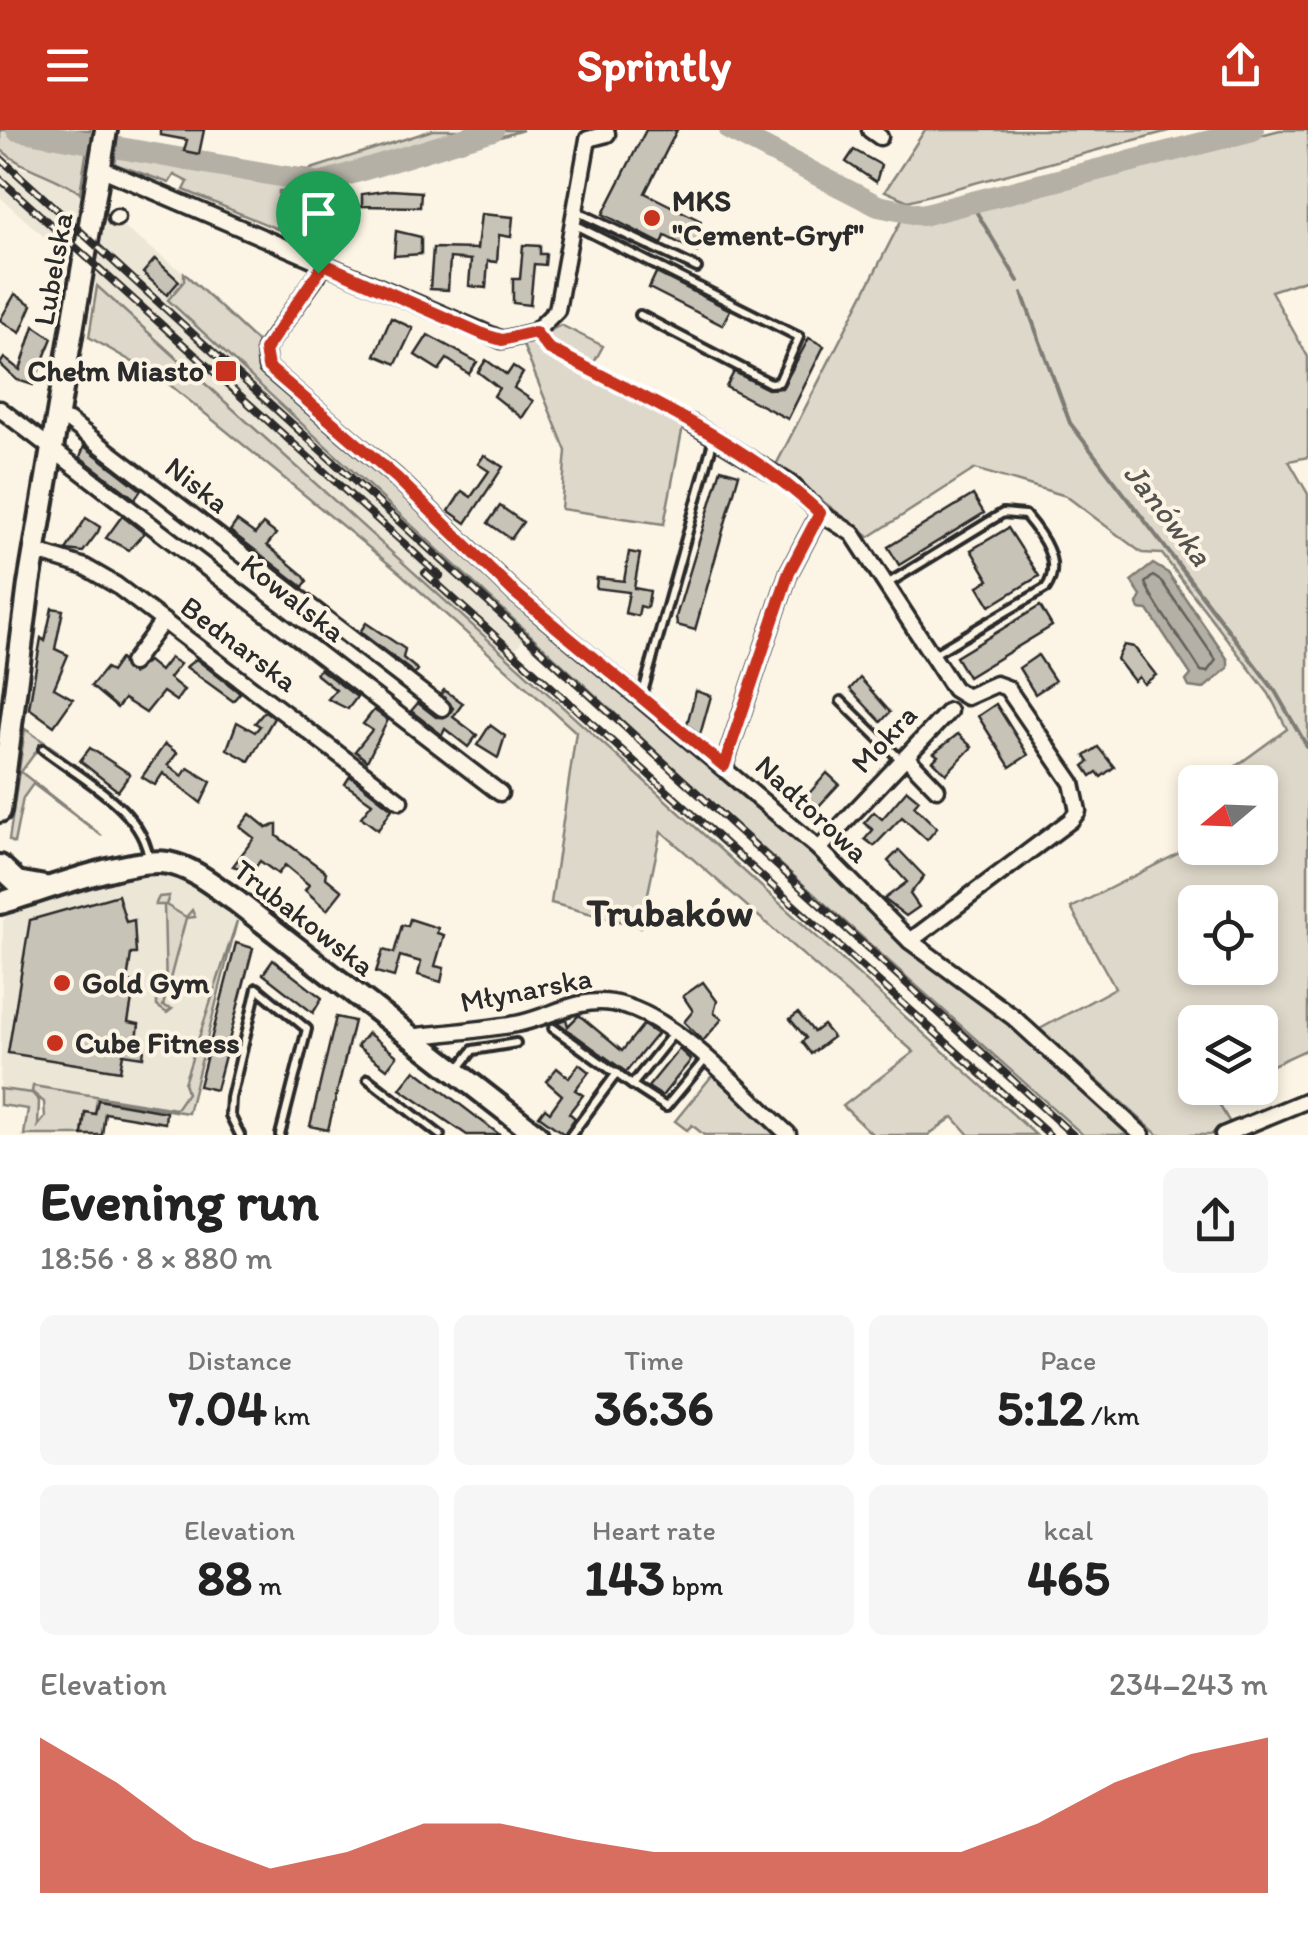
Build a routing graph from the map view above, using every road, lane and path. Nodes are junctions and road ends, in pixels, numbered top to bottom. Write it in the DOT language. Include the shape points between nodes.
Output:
graph roads {
  1 [pos="105,133"];
  2 [pos="607,134"];
  3 [pos="101,164"];
  4 [pos="575,218"];
  5 [pos="324,264"];
  6 [pos="697,268"];
  7 [pos="640,315"];
  8 [pos="535,332"];
  9 [pos="0,410"];
  10 [pos="58,418"];
  11 [pos="690,423"];
  12 [pos="714,436"];
  13 [pos="53,447"];
  14 [pos="820,513"];
  15 [pos="34,551"];
  16 [pos="887,584"];
  17 [pos="164,621"];
  18 [pos="932,655"];
  19 [pos="132,663"];
  20 [pos="642,698"];
  21 [pos="841,702"];
  22 [pos="8,703"];
  23 [pos="442,708"];
  24 [pos="949,710"];
  25 [pos="0,749"];
  26 [pos="43,749"];
  27 [pos="904,759"];
  28 [pos="724,766"];
  29 [pos="937,789"];
  30 [pos="500,793"];
  31 [pos="400,801"];
  32 [pos="0,811"];
  33 [pos="819,850"];
  34 [pos="148,862"];
  35 [pos="0,866"];
  36 [pos="52,888"];
  37 [pos="0,903"];
  38 [pos="910,942"];
  39 [pos="552,1028"];
  40 [pos="674,1033"];
  41 [pos="408,1038"];
  42 [pos="516,1044"];
  43 [pos="705,1060"];
  44 [pos="456,1073"];
  45 [pos="617,1073"];
  46 [pos="368,1080"];
  47 [pos="632,1085"];
  48 [pos="1308,1100"];
  49 [pos="788,1134"];
  50 [pos="240,1135"];
  51 [pos="280,1135"];
  52 [pos="440,1135"];
  53 [pos="537,1135"];
  54 [pos="571,1135"];
  55 [pos="1142,1135"];
  56 [pos="1222,1135"];
  1 -- 3 [label="main road, Lubelska"];
  2 -- 4 [label="street" via="588,139"];
  3 -- 5 [label="street" via="131,185"];
  3 -- 10 [label="main road, Lubelska"];
  4 -- 6 [label="lane"];
  4 -- 7 [label="lane" via="800,337 779,382 770,383"];
  4 -- 8 [label="street" via="557,310"];
  5 -- 8 [label="street" via="485,335 502,340"];
  5 -- 20 [label="street, Nadtorowa" via="265,350 268,367 397,478 515,593"];
  8 -- 11 [label="lane" via="548,348"];
  9 -- 13 [label="street, Kowalska"];
  10 -- 13 [label="main road, Lubelska"];
  10 -- 23 [label="street, Niska"];
  11 -- 12 [label="street"];
  12 -- 14 [label="street" via="791,484"];
  12 -- 20 [label="lane"];
  13 -- 15 [label="main road, Lubelska"];
  13 -- 30 [label="street, Kowalska"];
  14 -- 16 [label="street" via="853,534"];
  14 -- 28 [label="street" via="789,572"];
  15 -- 17 [label="street, Bednarska" via="85,567"];
  15 -- 22 [label="main road, Lubelska"];
  16 -- 18 [label="street"];
  16 -- 18 [label="lane" via="1002,513 1025,515 1046,543 1054,576 1046,588"];
  17 -- 19 [label="street"];
  17 -- 31 [label="street, Bednarska"];
  18 -- 38 [label="street" via="966,697 996,684 1015,697 1072,783 1078,810"];
  20 -- 28 [label="street, Nadtorowa"];
  21 -- 27 [label="lane"];
  22 -- 25 [label="main road, Lubelska"];
  22 -- 32 [label="main road, Lubelska"];
  24 -- 27 [label="street, Mokra"];
  26 -- 34 [label="lane" via="132,819 146,838"];
  27 -- 29 [label="street"];
  27 -- 33 [label="street, Mokra"];
  28 -- 33 [label="street, Nadtorowa"];
  33 -- 38 [label="street, Nadtorowa"];
  34 -- 36 [label="main road, Trubakowska"];
  34 -- 41 [label="main road, Trubakowska" via="202,877"];
  35 -- 36 [label="main road" via="17,882"];
  36 -- 37 [label="main road, Trubakowska"];
  38 -- 55 [label="street, Nadtorowa" via="1012,1017"];
  39 -- 45 [label="lane"];
  40 -- 41 [label="street, Młynarska" via="645,1013 610,1002 570,1004 520,1023"];
  40 -- 43 [label="street, Młynarska"];
  40 -- 47 [label="lane"];
  41 -- 44 [label="main road, Trubakowska"];
  42 -- 44 [label="lane" via="472,1050"];
  43 -- 47 [label="lane" via="666,1107"];
  43 -- 49 [label="street, Młynarska"];
  44 -- 53 [label="main road, Trubakowska"];
  45 -- 47 [label="lane"];
  45 -- 54 [label="lane"];
  46 -- 52 [label="lane"];
  48 -- 56 [label="street"];
  50 -- 51 [label="lane" via="230,1116 232,1098 257,988 308,1029"];
}
